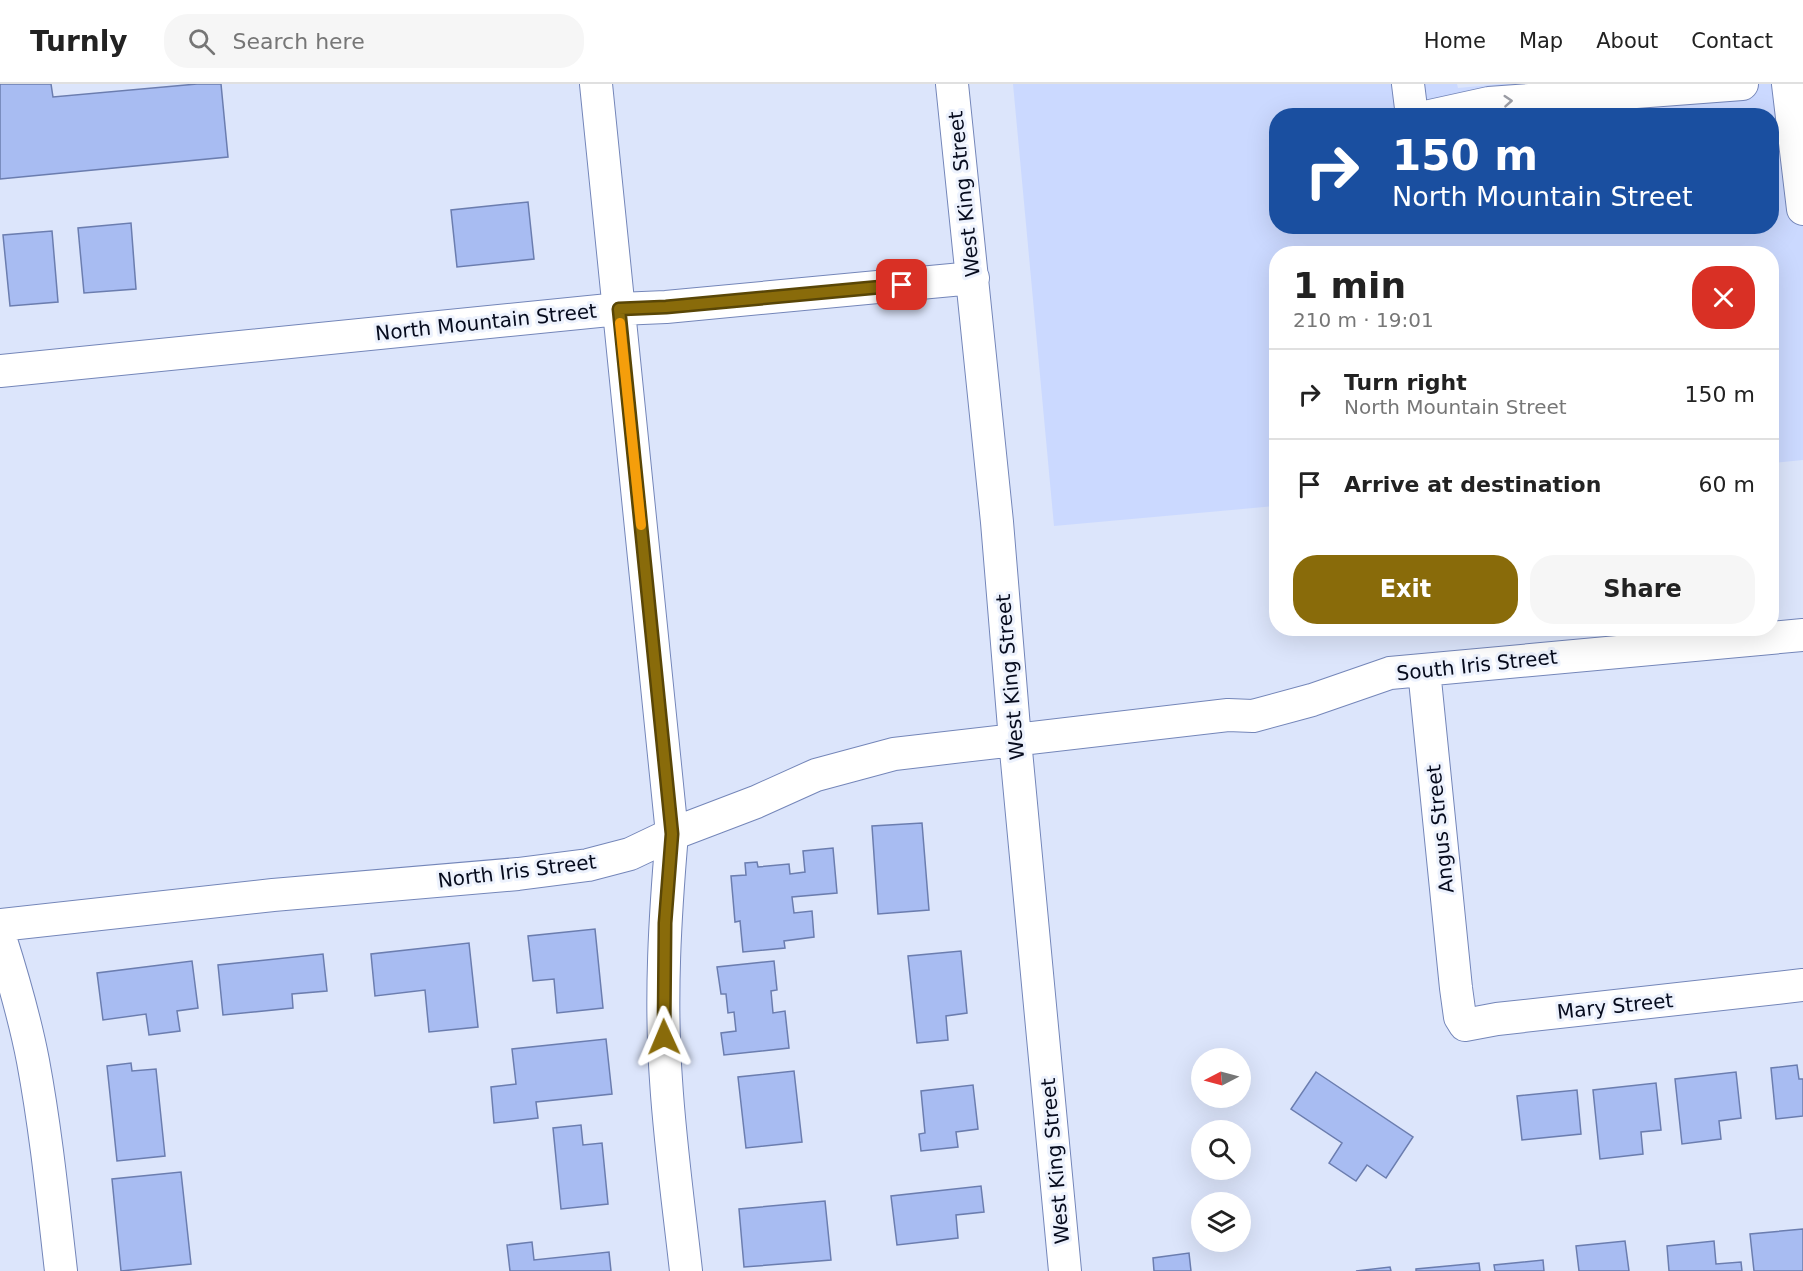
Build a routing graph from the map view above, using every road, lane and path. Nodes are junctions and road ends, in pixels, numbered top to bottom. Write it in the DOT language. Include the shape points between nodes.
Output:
graph roads {
  1 [pos="596,84"];
  2 [pos="952,84"];
  3 [pos="1408,84"];
  4 [pos="1742,84"];
  5 [pos="1788,84"];
  6 [pos="1411,108"];
  7 [pos="1466,108"];
  8 [pos="1803,209"];
  9 [pos="973,278"];
  10 [pos="619,309"];
  11 [pos="0,371"];
  12 [pos="1803,635"];
  13 [pos="1424,670"];
  14 [pos="1015,740"];
  15 [pos="672,834"];
  16 [pos="0,925"];
  17 [pos="0,937"];
  18 [pos="1803,985"];
  19 [pos="1456,988"];
  20 [pos="61,1271"];
  21 [pos="686,1271"];
  22 [pos="1065,1271"];
  1 -- 10 [label="street"];
  2 -- 9 [label="street, West King Street"];
  3 -- 6 [label="street"];
  7 -- 4 [label="street, one-way" via="1489,103"];
  5 -- 8 [label="street"];
  9 -- 10 [label="street, North Mountain Street"];
  9 -- 14 [label="street, West King Street"];
  10 -- 11 [label="street, North Mountain Street"];
  10 -- 15 [label="street"];
  12 -- 13 [label="street, South Iris Street"];
  13 -- 14 [label="street, South Iris Street" via="1390,673 1253,716"];
  13 -- 19 [label="street, Angus Street"];
  14 -- 15 [label="street, North Iris Street" via="894,754 816,775"];
  14 -- 22 [label="street, West King Street"];
  15 -- 16 [label="street, North Iris Street" via="630,854 588,865"];
  15 -- 21 [label="street" via="663,1016"];
  17 -- 20 [label="street" via="33,1059"];
  18 -- 19 [label="street, Mary Street" via="1497,1019 1466,1026 1460,1017"];
}
